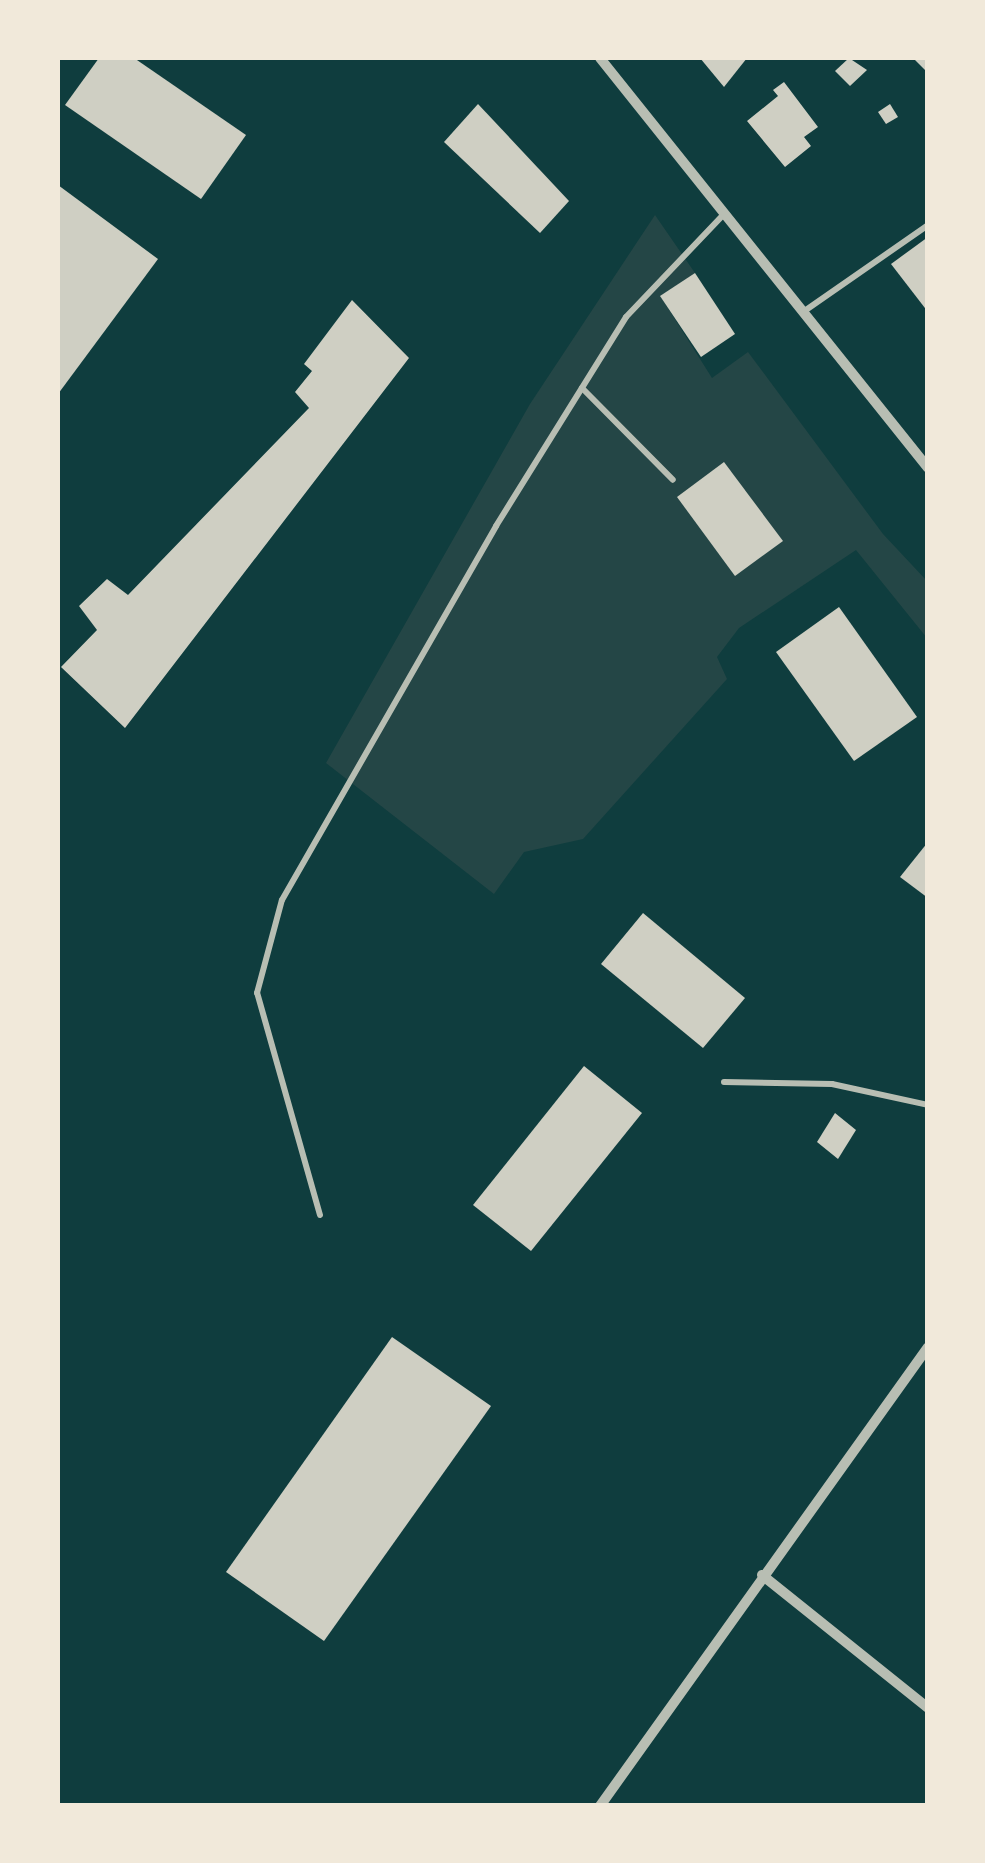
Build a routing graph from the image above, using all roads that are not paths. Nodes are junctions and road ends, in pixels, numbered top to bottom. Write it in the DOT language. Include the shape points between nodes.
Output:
graph roads {
  1 [pos="600,58"];
  2 [pos="724,214"];
  3 [pos="928,225"];
  4 [pos="803,312"];
  5 [pos="582,388"];
  6 [pos="928,468"];
  7 [pos="673,480"];
  8 [pos="724,1082"];
  9 [pos="928,1105"];
  10 [pos="320,1215"];
  11 [pos="928,1347"];
  12 [pos="762,1575"];
  13 [pos="928,1708"];
  14 [pos="600,1806"];
  1 -- 2 [label="street"];
  2 -- 4 [label="street"];
  2 -- 5 [label="lane" via="626,317"];
  3 -- 4 [label="lane"];
  4 -- 6 [label="street"];
  5 -- 7 [label="lane"];
  5 -- 10 [label="lane" via="282,900 257,993"];
  8 -- 9 [label="lane" via="832,1084"];
  11 -- 12 [label="street"];
  12 -- 13 [label="street"];
  12 -- 14 [label="street"];
}
